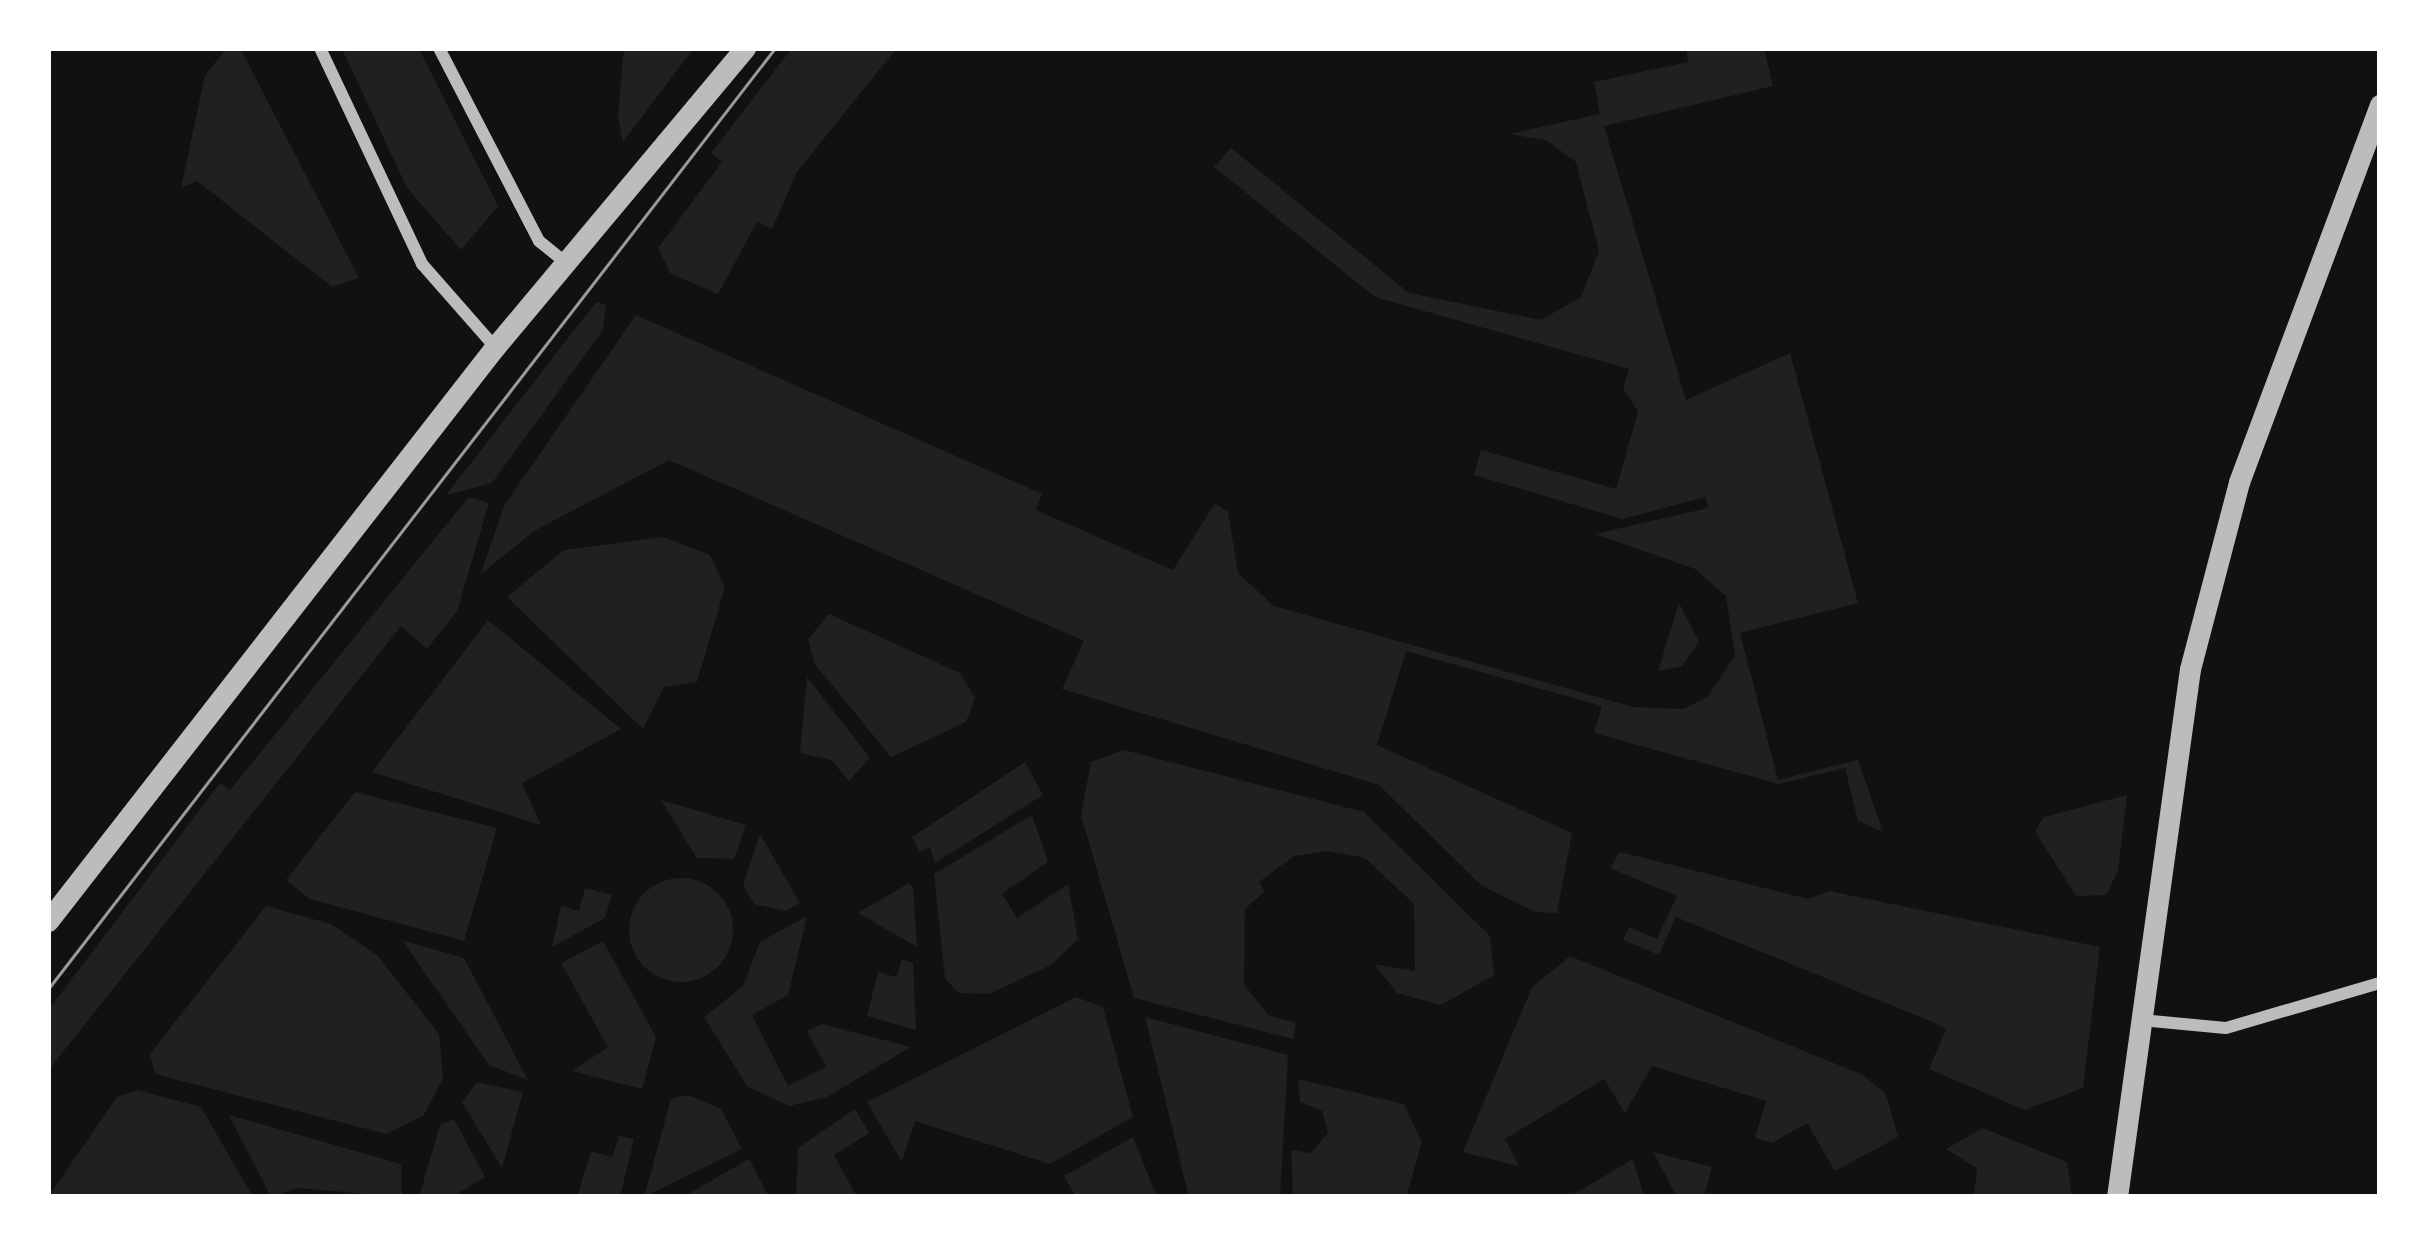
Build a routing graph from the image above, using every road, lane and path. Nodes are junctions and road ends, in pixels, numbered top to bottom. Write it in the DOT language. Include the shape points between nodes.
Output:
graph roads {
  1 [pos="320,48"];
  2 [pos="439,48"];
  3 [pos="745,48"];
  4 [pos="2380,104"];
  5 [pos="567,264"];
  6 [pos="494,347"];
  7 [pos="48,921"];
  8 [pos="2380,983"];
  9 [pos="2140,1020"];
  10 [pos="2117,1197"];
  1 -- 6 [label="street" via="422,264"];
  2 -- 5 [label="street" via="539,241"];
  3 -- 5 [label="street"];
  4 -- 9 [label="street" via="2231,504 2190,668"];
  5 -- 6 [label="street"];
  6 -- 7 [label="street"];
  8 -- 9 [label="street" via="2226,1028"];
  9 -- 10 [label="street"];
}
